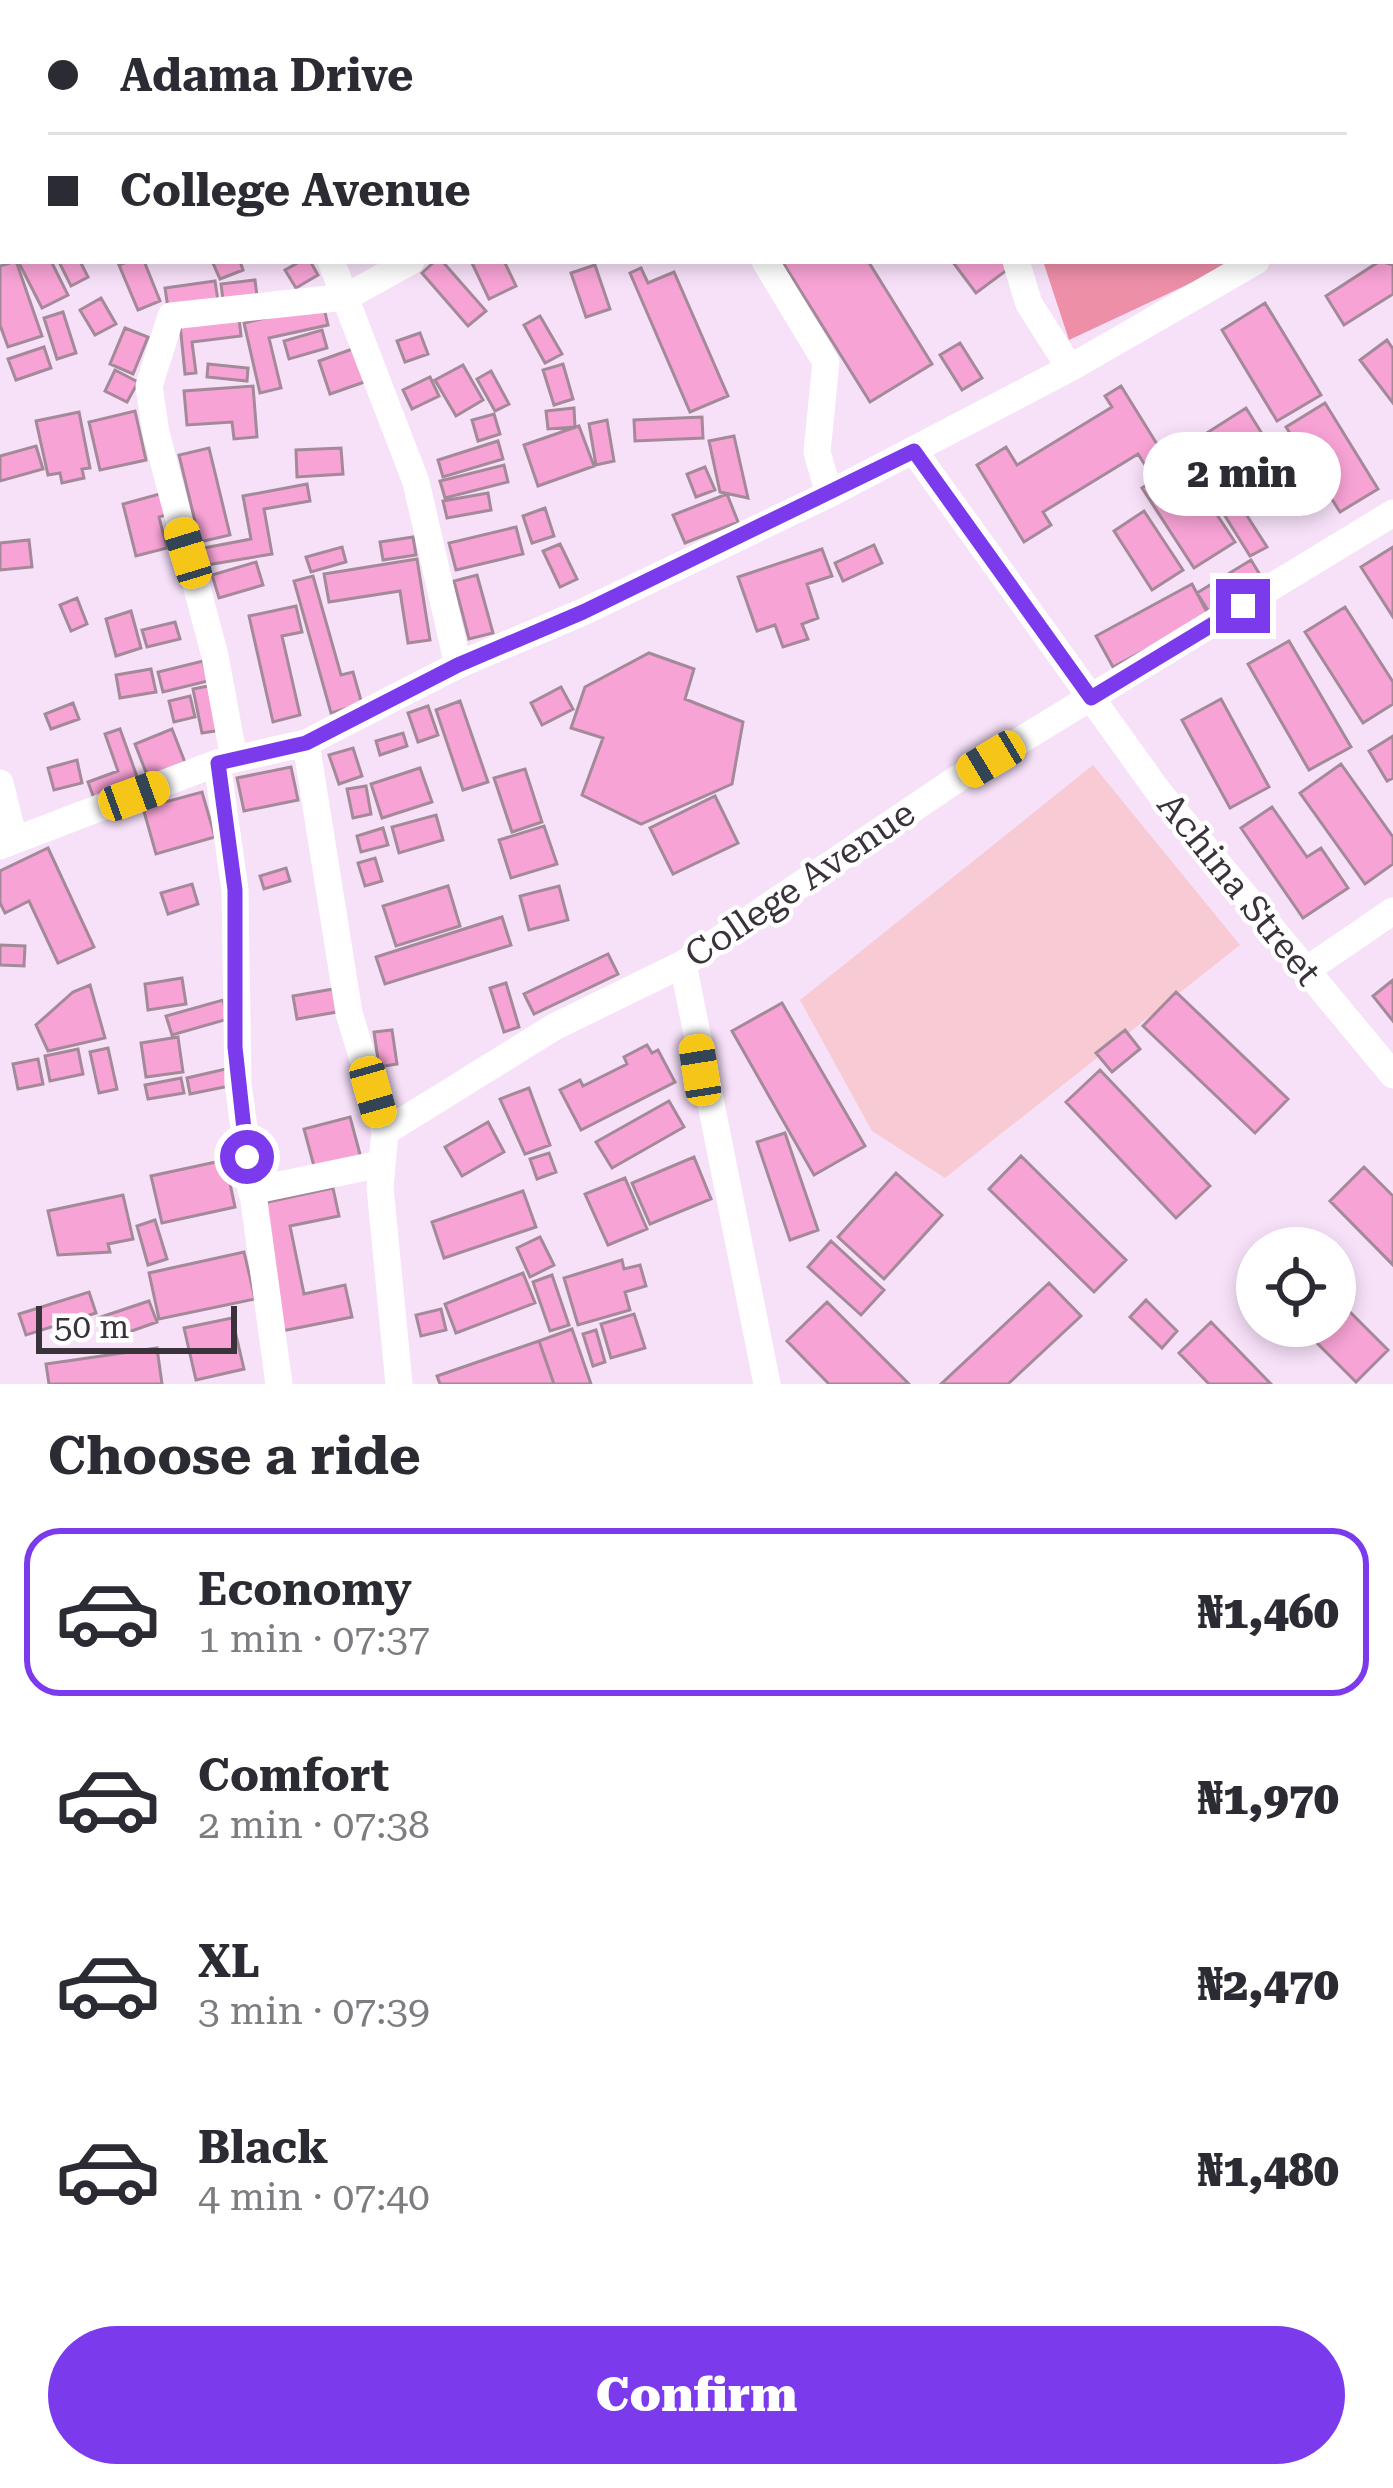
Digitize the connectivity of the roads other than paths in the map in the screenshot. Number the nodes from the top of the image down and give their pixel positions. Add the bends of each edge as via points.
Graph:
1 (332, 264) edge
2 (406, 264) edge
3 (767, 264) edge
4 (1017, 264) edge
5 (1251, 264) edge
6 (346, 297) junction
7 (1070, 368) junction
8 (914, 451) junction
9 (829, 494) junction
10 (1393, 513) edge
11 (458, 665) junction
12 (1091, 698) junction
13 (306, 743) junction
14 (226, 761) junction
15 (0, 783) edge
16 (7, 843) edge
17 (1393, 911) edge
18 (683, 964) junction
19 (1305, 971) junction
20 (1393, 1075) edge
21 (385, 1132) junction
22 (380, 1164) junction
23 (251, 1191) junction
24 (279, 1384) edge
25 (399, 1384) edge
26 (767, 1384) edge

1 - 6 street
2 - 6 street
3 - 9 street via 826,362 817,452
4 - 7 street via 1029,304
5 - 7 street
6 - 11 street via 416,482
6 - 14 street via 171,316 149,386 210,633
7 - 8 street
8 - 9 street
8 - 12 street, Achina Street
9 - 11 street
10 - 12 street, College Avenue
11 - 13 street
12 - 18 street, College Avenue
12 - 19 street, Achina Street
13 - 14 street
13 - 21 street via 349,1013
14 - 16 street
14 - 23 street via 235,1047
15 - 16 street
17 - 19 street
18 - 21 street, College Avenue via 554,1028
18 - 26 street
19 - 20 street, Achina Street
21 - 22 street
22 - 23 street
22 - 25 street
23 - 24 street

